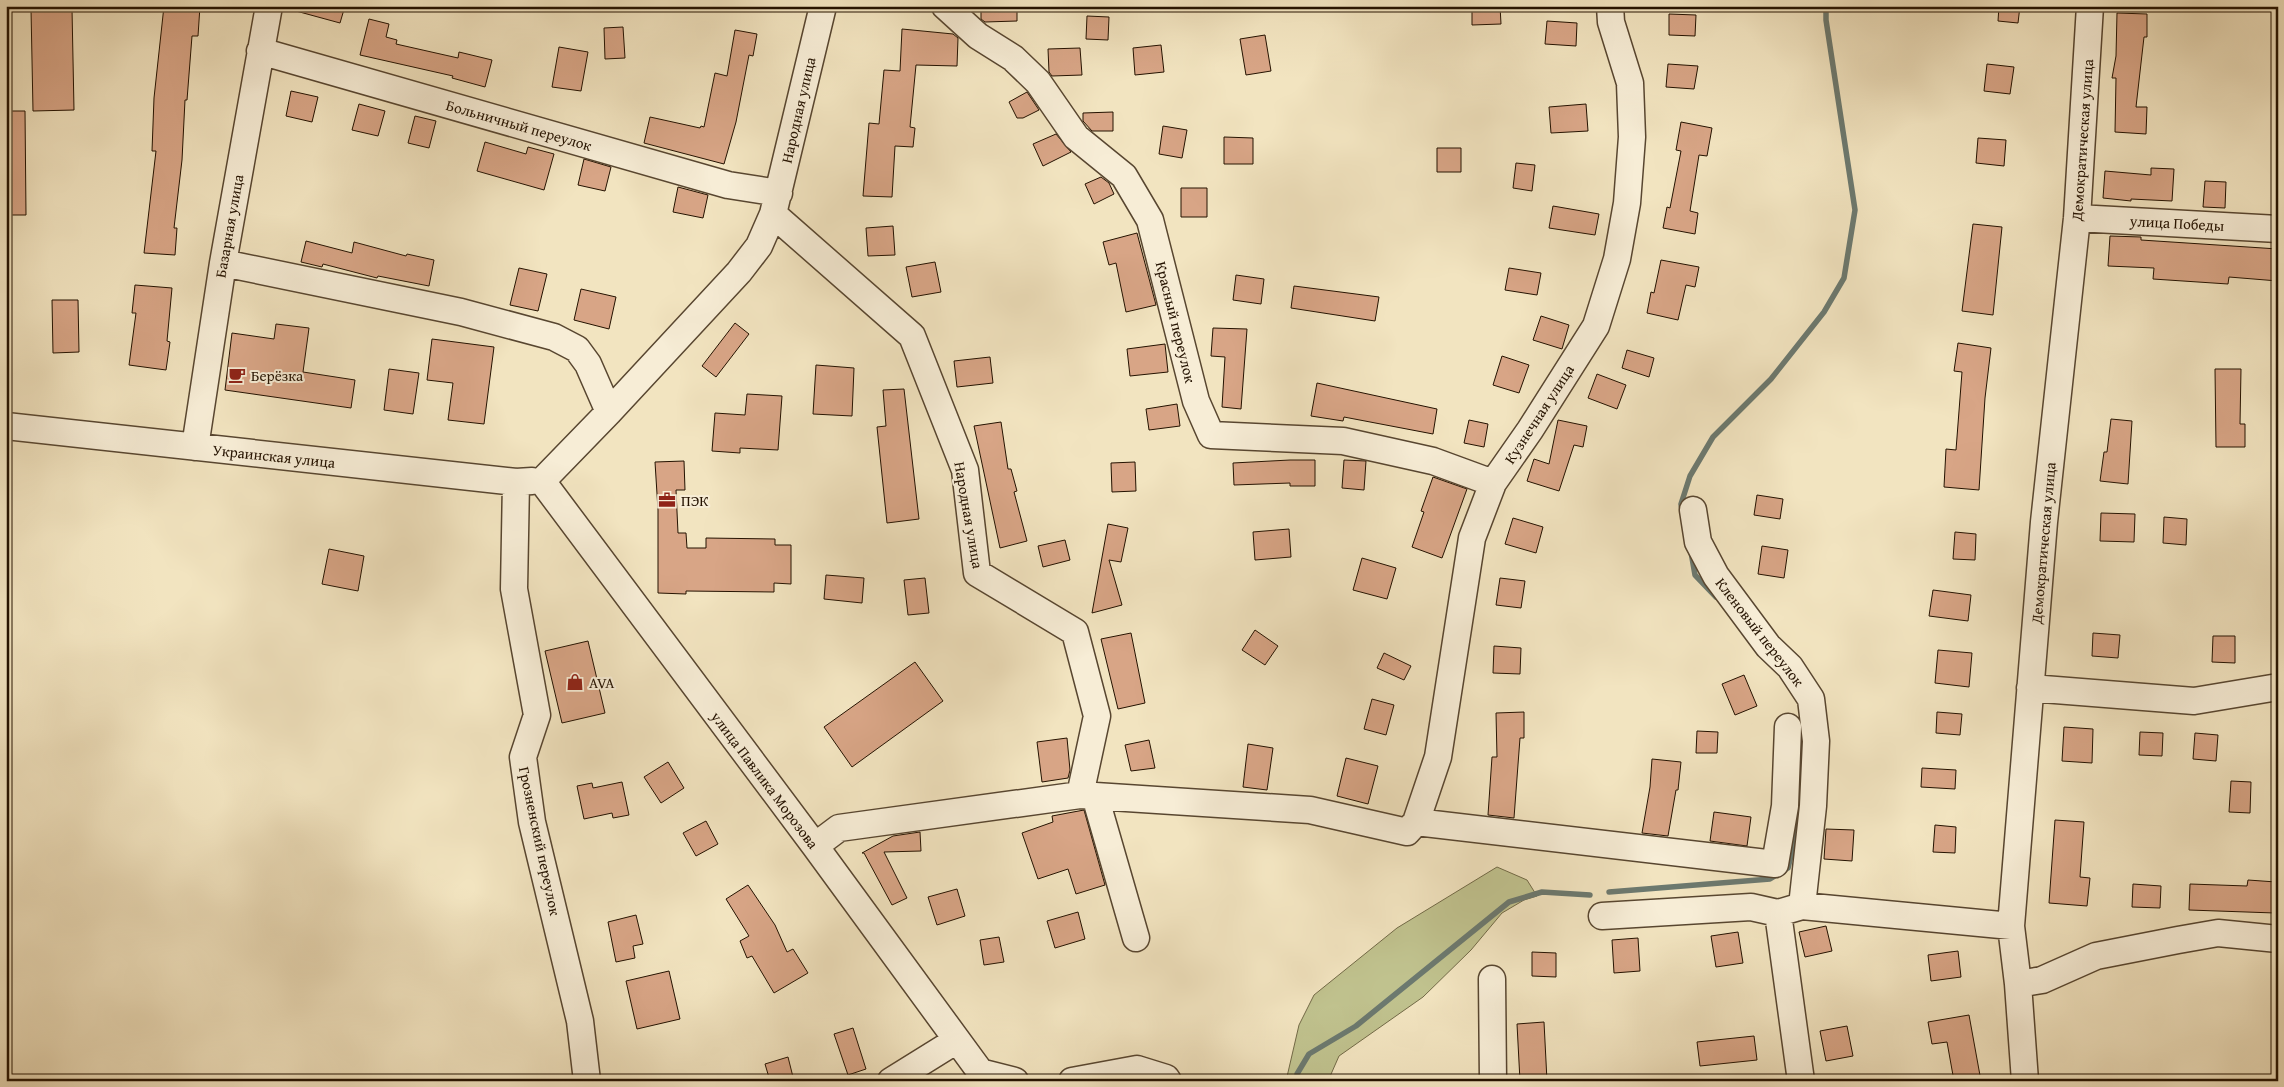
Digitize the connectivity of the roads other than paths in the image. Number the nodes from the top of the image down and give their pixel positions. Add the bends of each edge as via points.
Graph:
1 (269, 6) edge
2 (823, 6) edge
3 (945, 6) edge
4 (1610, 6) edge
5 (2090, 6) edge
6 (260, 51) junction
7 (776, 203) junction
8 (2077, 218) junction
9 (2278, 229) edge
10 (223, 263) junction
11 (609, 412) junction
12 (6, 426) edge
13 (196, 447) junction
14 (542, 481) junction
15 (516, 482) junction
16 (1493, 483) junction
17 (1692, 510) dead end
18 (2278, 687) edge
19 (2030, 688) junction
20 (1788, 727) dead end
21 (1088, 796) junction
22 (1416, 822) junction
23 (815, 846) junction
24 (1790, 909) junction
25 (1602, 916) dead end
26 (2011, 926) junction
27 (1136, 938) dead end
28 (2278, 939) edge
29 (1492, 979) dead end
30 (2018, 984) junction
31 (957, 1040) junction
32 (983, 1076) edge
33 (587, 1081) edge
34 (892, 1081) edge
35 (1016, 1081) edge
36 (1072, 1081) edge
37 (1168, 1081) edge
38 (1493, 1081) edge
39 (1801, 1081) edge
40 (2024, 1081) edge

1 - 6 street, Базарная улица
2 - 7 street, Народная улица
3 - 16 street, Красный переулок via 978,36 1013,58 1038,82 1076,137 1124,176 1150,220 1196,401 1211,435 1343,441 1433,461
4 - 16 street, Кузнечная улица via 1611,22 1630,83 1632,128 1627,203 1617,259 1596,326
5 - 8 street, Демократическая улица
6 - 7 street, Больничный переулок via 728,185
6 - 10 street, Базарная улица
7 - 11 street, Народная улица via 759,246 739,272
7 - 21 street, Народная улица via 912,336 965,470 977,573 1075,632 1097,716
8 - 9 street, улица Победы
8 - 19 street, Демократическая улица
10 - 11 street via 460,312 554,337 577,349 588,364
10 - 13 street, Базарная улица
11 - 14 street, Народная улица
12 - 13 street, Украинская улица
13 - 15 street, Украинская улица
14 - 15 street, Украинская улица
14 - 23 street, улица Павлика Морозова
15 - 33 street, Грозненский переулок via 514,589 538,715 522,757 532,822 580,1021
16 - 22 street, Кузнечная улица via 1472,538 1438,757
17 - 24 street, Кленовый переулок via 1698,542 1716,576 1768,646 1790,667 1811,699 1816,741 1814,788
18 - 19 street via 2194,701
19 - 26 street, Демократическая улица
20 - 22 street via 1785,806 1775,864
21 - 22 street via 1310,810 1407,832
21 - 23 street via 839,828
21 - 27 street
23 - 31 street, улица Павлика Морозова
24 - 25 street via 1751,907
24 - 26 street
24 - 39 street, Кленовый переулок
26 - 30 street, Демократическая улица
28 - 30 street via 2218,933 2096,956 2042,980
29 - 38 street
30 - 40 street, Демократическая улица
31 - 32 street, улица Павлика Морозова
31 - 34 street
32 - 35 street
36 - 37 street via 1137,1069

